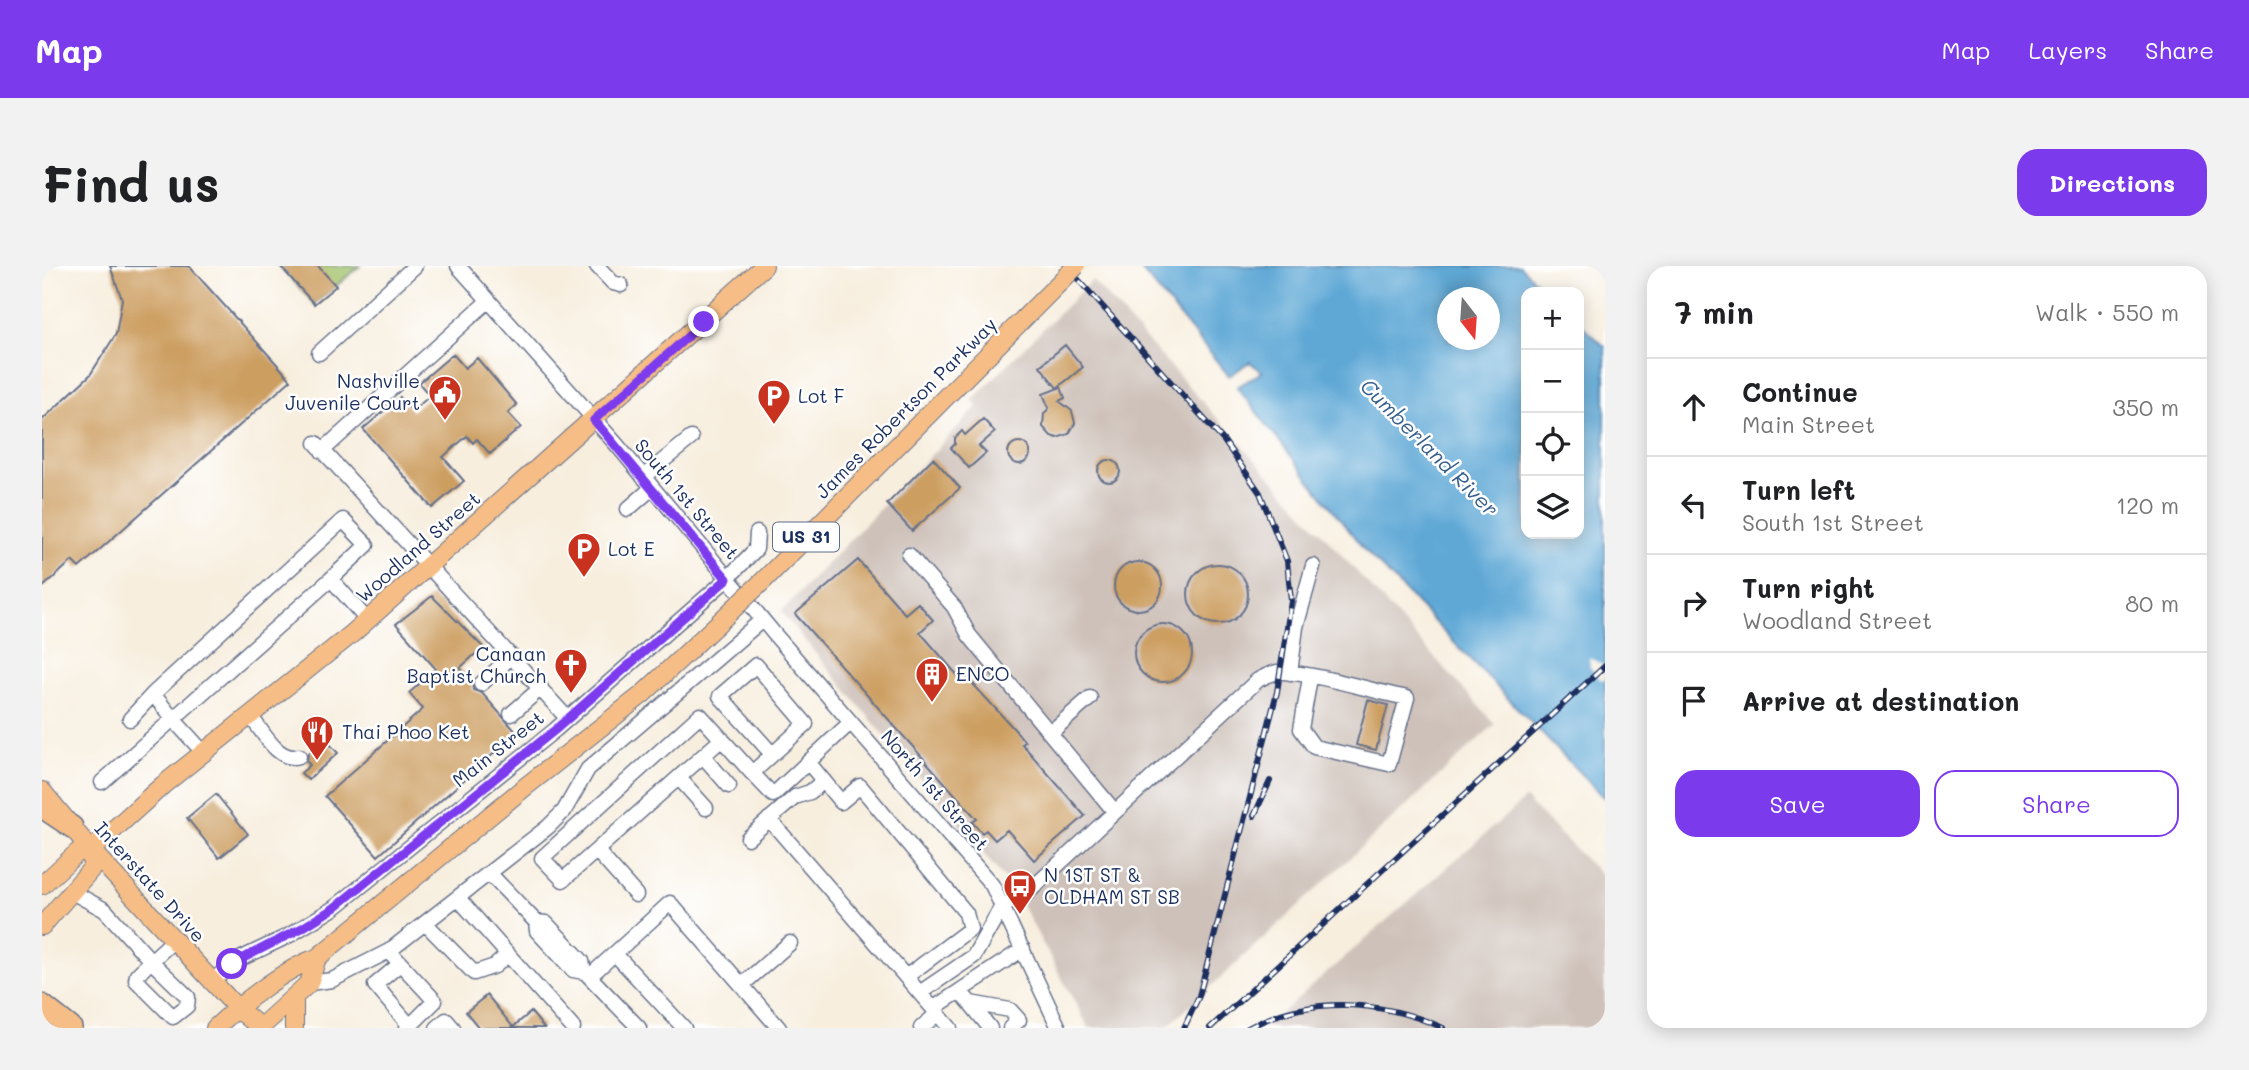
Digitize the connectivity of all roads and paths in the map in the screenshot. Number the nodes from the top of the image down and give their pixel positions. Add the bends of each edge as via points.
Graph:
1 (415, 266) edge
2 (458, 266) edge
3 (597, 266) edge
4 (764, 266) edge
5 (1076, 266) edge
6 (621, 285) dead end
7 (488, 301) junction
8 (318, 352) dead end
9 (594, 420) junction
10 (691, 438) dead end
11 (648, 482) junction
12 (628, 509) dead end
13 (757, 533) dead end
14 (909, 555) dead end
15 (429, 566) junction
16 (1314, 566) dead end
17 (331, 579) junction
18 (727, 579) junction
19 (746, 601) joint
20 (367, 620) junction
21 (762, 620) junction
22 (512, 656) junction
23 (1290, 673) junction
24 (1310, 678) junction
25 (481, 684) dead end
26 (541, 688) junction
27 (153, 694) junction
28 (1090, 698) dead end
29 (510, 713) dead end
30 (251, 716) junction
31 (130, 719) dead end
32 (173, 719) junction
33 (568, 719) junction
34 (851, 722) junction
35 (1050, 733) junction
36 (722, 739) junction
37 (204, 753) junction
38 (772, 754) junction
39 (299, 756) dead end
40 (703, 756) junction
41 (808, 762) junction
42 (752, 773) junction
43 (679, 778) junction
44 (824, 781) junction
45 (102, 782) dead end
46 (729, 786) dead end
47 (42, 791) edge
48 (42, 807) edge
49 (706, 808) dead end
50 (1115, 812) junction
51 (769, 819) junction
52 (72, 827) junction
53 (748, 838) dead end
54 (524, 846) junction
55 (91, 850) junction
56 (597, 851) junction
57 (542, 858) junction
58 (489, 873) junction
59 (42, 885) edge
60 (72, 892) junction
61 (636, 895) dead end
62 (458, 898) junction
63 (1002, 906) junction
64 (425, 923) junction
65 (42, 926) edge
66 (790, 943) dead end
67 (184, 945) junction
68 (1023, 949) junction
69 (389, 951) junction
70 (508, 954) junction
71 (615, 954) junction
72 (974, 956) junction
73 (317, 958) junction
74 (400, 964) junction
75 (984, 973) junction
76 (587, 974) junction
77 (907, 976) junction
78 (212, 981) junction
79 (309, 983) junction
80 (743, 984) junction
81 (960, 990) junction
82 (921, 992) junction
83 (295, 999) junction
84 (970, 1003) junction
85 (42, 1005) edge
86 (237, 1008) junction
87 (936, 1011) junction
88 (408, 1027) edge
89 (72, 1028) edge
90 (215, 1028) edge
91 (260, 1028) edge
92 (294, 1028) edge
93 (437, 1028) edge
94 (453, 1028) edge
95 (573, 1028) edge
96 (639, 1028) edge
97 (684, 1028) edge
98 (779, 1028) edge
99 (921, 1028) edge
100 (950, 1028) edge
101 (990, 1028) edge
102 (1010, 1028) edge
103 (1059, 1028) edge

1 - 8 street
2 - 7 street, South 1st Street
3 - 6 street
4 - 9 main road, Woodland Street
5 - 73 main road, James Robertson Parkway / US 31, bridge via 764,580 643,694
7 - 9 street, South 1st Street
7 - 15 street via 319,447
9 - 11 street, South 1st Street
9 - 15 main road, Woodland Street
10 - 11 street
11 - 12 street
11 - 18 street, South 1st Street
13 - 18 street, Main Street via 756,548
14 - 35 street
15 - 20 main road, Woodland Street
15 - 22 street
16 - 23 street via 1296,627
17 - 20 street
17 - 27 street via 367,545 343,520
17 - 32 street
18 - 19 street, South 1st Street
18 - 33 street, Main Street
19 - 21 street, North 1st Street
20 - 30 main road, Woodland Street
21 - 34 street, North 1st Street
21 - 54 street via 588,769 565,811
22 - 25 street
22 - 26 street
23 - 24 street
23 - 50 street via 1282,671 1258,680
24 - 24 street via 1301,729 1309,742 1389,764 1407,698
26 - 29 street
26 - 33 street
27 - 31 street
27 - 32 street
28 - 35 street
30 - 37 main road, Woodland Street
30 - 39 street via 281,753
32 - 37 street
32 - 45 street
33 - 78 street, Main Street via 323,915 237,960
34 - 41 street
34 - 63 street, North 1st Street via 992,885
35 - 50 street
36 - 40 street
36 - 42 street
36 - 57 street via 700,715
37 - 55 main road, Woodland Street
38 - 38 street via 806,724 756,665 720,696
38 - 42 street
40 - 43 street
40 - 46 street
41 - 42 street via 773,795
41 - 44 street
43 - 49 street
43 - 56 street
44 - 51 street
44 - 77 street via 841,802 860,786 966,913 970,929
47 - 52 main road, Interstate Drive
48 - 52 highway
50 - 63 street via 1024,896
51 - 53 street
51 - 77 street
52 - 55 main road, Interstate Drive
54 - 57 street via 534,857
54 - 58 street
55 - 59 main road, Woodland Street via 78,852
55 - 60 main road via 92,868
55 - 67 main road, Interstate Drive
56 - 57 street via 563,880
56 - 61 street
58 - 62 street
58 - 76 street via 573,970
60 - 65 main road
60 - 67 street via 105,910 152,961
62 - 64 street
62 - 70 street
63 - 68 street, North 1st Street
63 - 72 street
64 - 69 street
64 - 70 street via 474,973 495,966
66 - 80 street
67 - 78 main road, Interstate Drive
68 - 75 street
68 - 103 street, North 1st Street
69 - 74 street
69 - 79 street via 332,980
70 - 95 street
71 - 76 street
71 - 80 street via 670,903
71 - 97 street
72 - 75 street
72 - 82 street
73 - 79 main road
73 - 86 main road, James Robertson Parkway / US 31 via 298,964
74 - 88 street via 375,985
74 - 88 street via 435,1001
75 - 81 street
76 - 96 street
77 - 82 street
78 - 86 main road, Interstate Drive
79 - 83 main road
80 - 98 street
81 - 84 street
81 - 87 street
82 - 87 street
83 - 91 main road
83 - 92 main road
84 - 101 street
84 - 102 street via 1010,1010 1019,1020
85 - 89 highway
86 - 90 main road, James Robertson Parkway / US 31
86 - 91 main road, Interstate Drive
87 - 99 street
87 - 100 street
93 - 94 street via 446,1020

